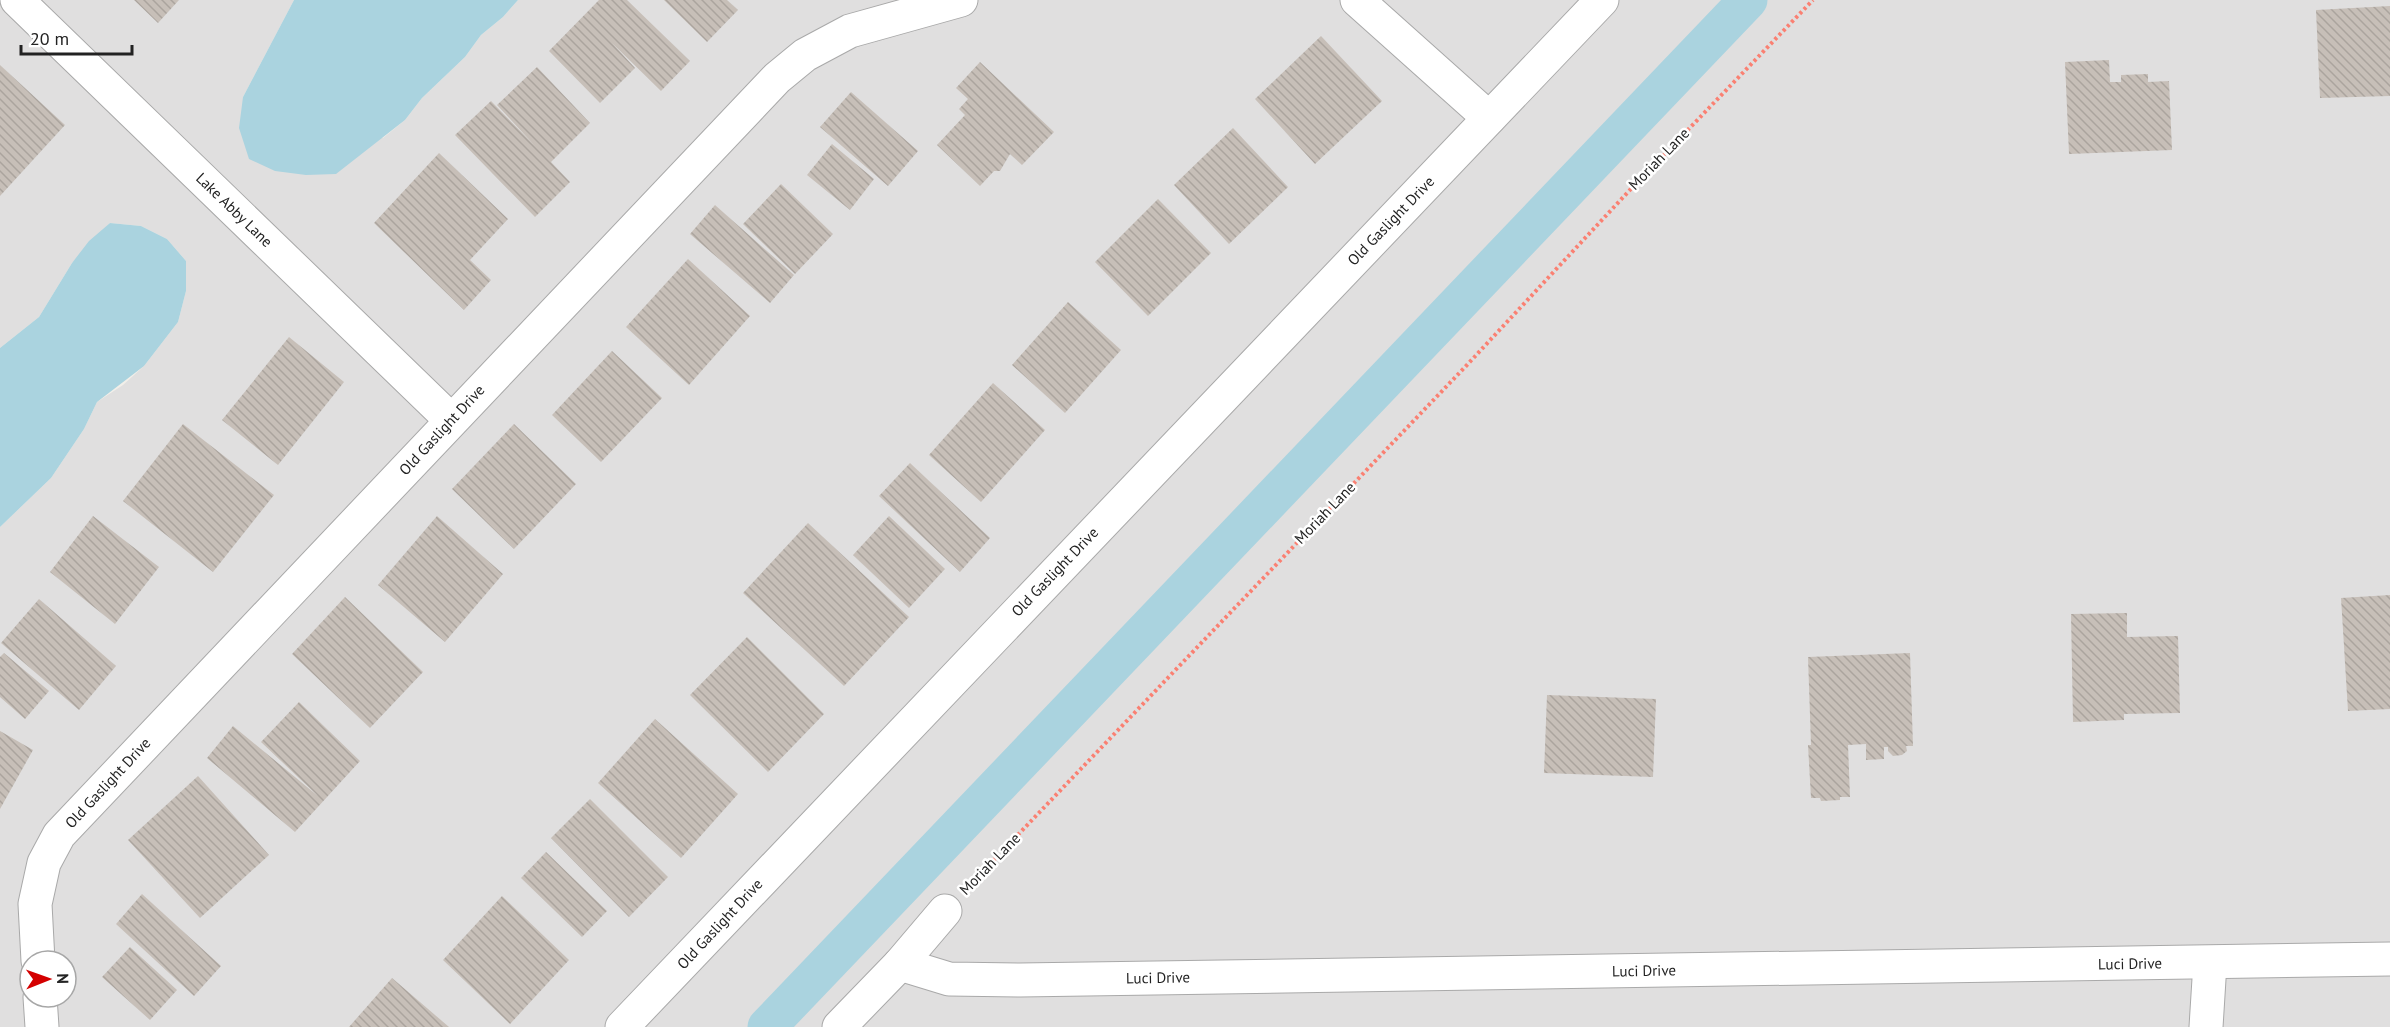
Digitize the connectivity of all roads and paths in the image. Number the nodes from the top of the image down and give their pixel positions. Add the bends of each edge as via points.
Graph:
1 (17, 0) edge
2 (961, 0) edge
3 (1357, 0) edge
4 (1602, 0) edge
5 (1813, 0) edge
6 (1489, 118) junction
7 (451, 420) junction
8 (945, 911) joint
9 (37, 949) edge
10 (2390, 959) edge
11 (2210, 963) junction
12 (900, 964) junction
13 (41, 1009) edge
14 (42, 1027) edge
15 (622, 1027) edge
16 (839, 1027) edge
17 (2206, 1027) edge

1 - 7 street, Lake Abby Lane
2 - 7 street, Old Gaslight Drive via 850,31 805,55 777,78
3 - 6 street
4 - 6 street, Old Gaslight Drive
5 - 8 path, Moriah Lane
6 - 15 street, Old Gaslight Drive
7 - 9 street, Old Gaslight Drive via 59,835 44,863 35,904
8 - 12 street
10 - 11 street, Luci Drive
11 - 12 street, Luci Drive via 1020,980 949,979
11 - 17 street
12 - 16 street
13 - 14 street

